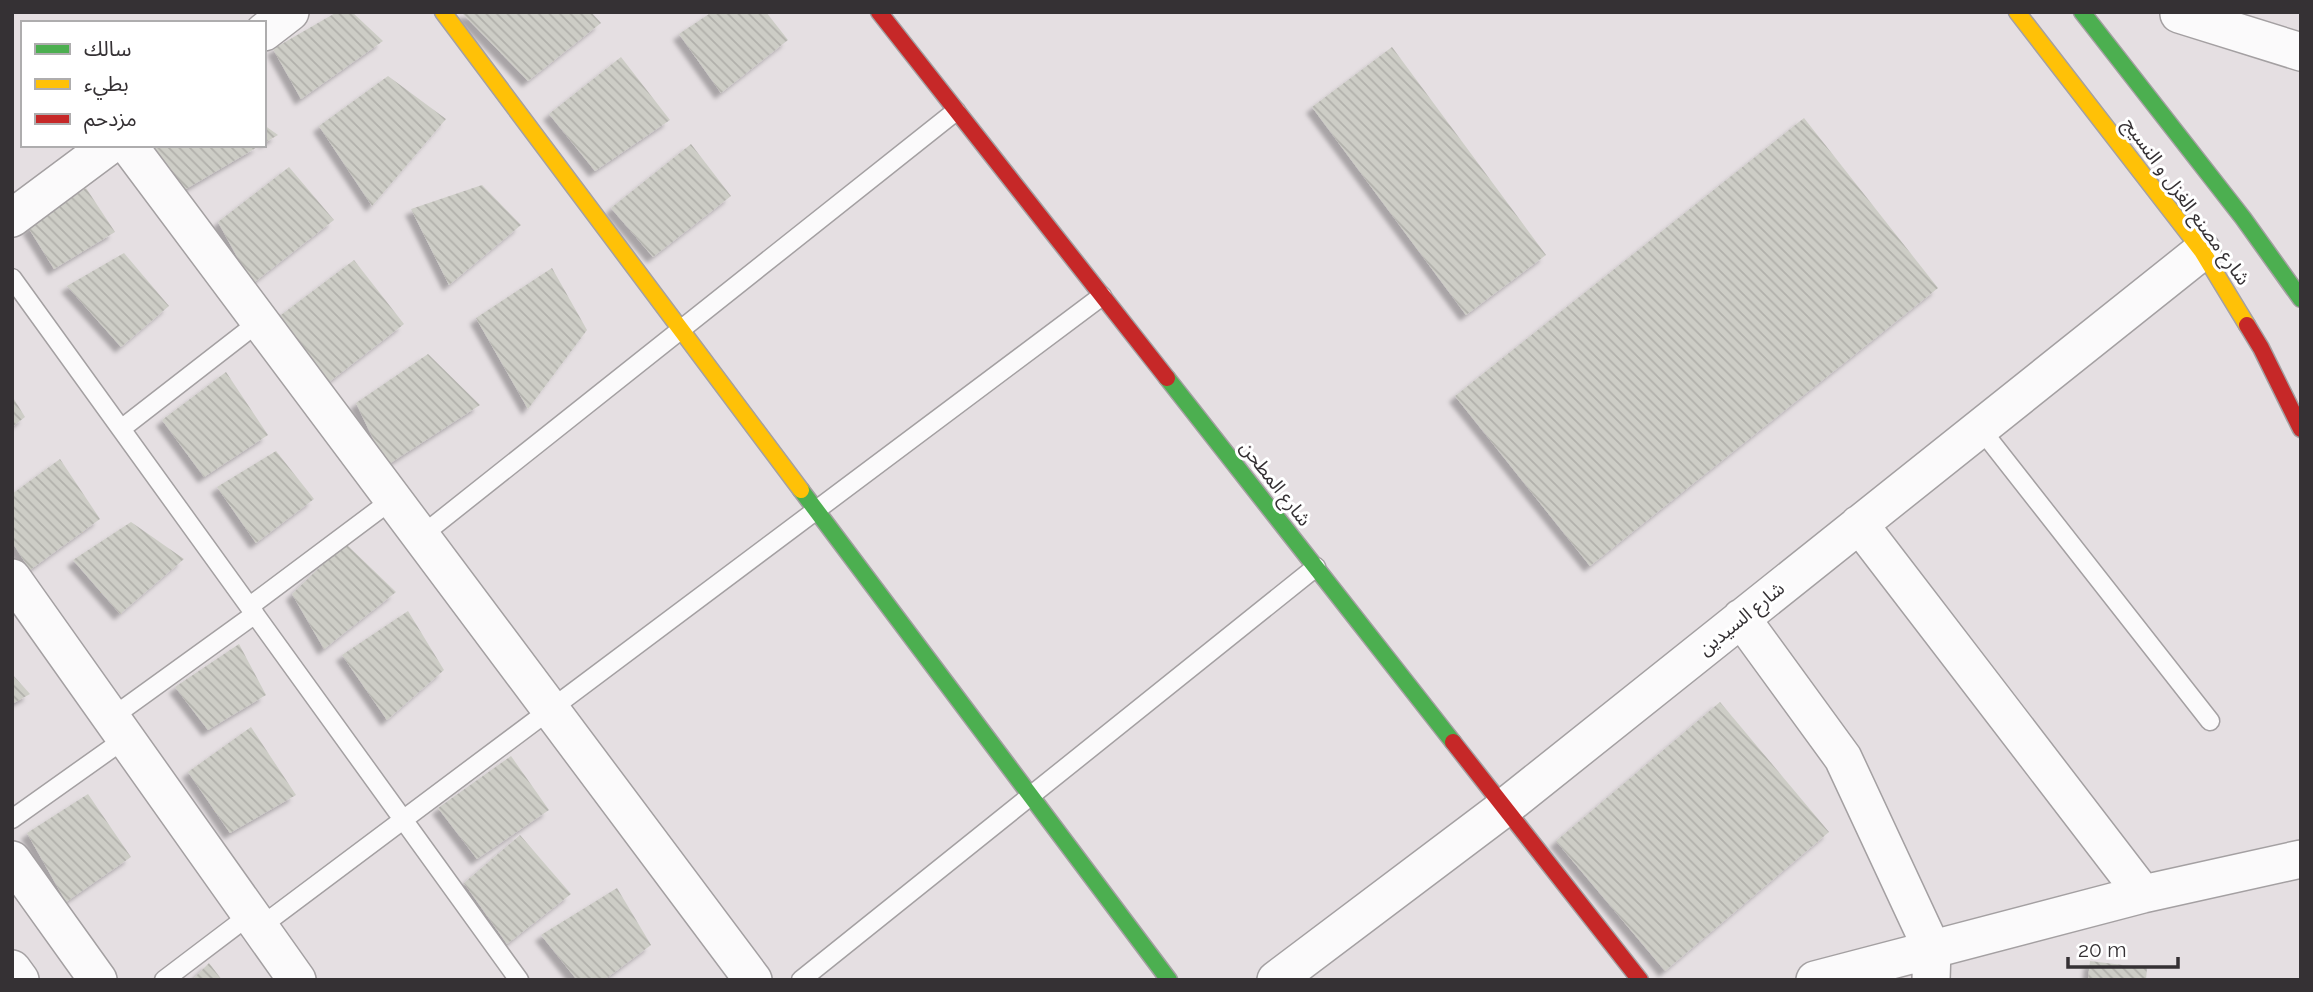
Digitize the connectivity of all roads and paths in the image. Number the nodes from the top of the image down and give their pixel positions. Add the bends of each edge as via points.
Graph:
1 (290, 12) edge
2 (443, 12) edge
3 (879, 12) edge
4 (2017, 12) edge
5 (2082, 12) edge
6 (2179, 14) edge
7 (266, 30) edge
8 (2301, 52) edge
9 (956, 111) junction
10 (107, 147) edge
11 (130, 147) edge
12 (12, 218) edge
13 (2202, 251) junction
14 (12, 278) edge
15 (1102, 296) junction
16 (2301, 299) edge
17 (260, 321) junction
18 (681, 329) junction
19 (1980, 428) junction
20 (121, 429) junction
21 (2301, 429) edge
22 (393, 499) junction
23 (817, 510) junction
24 (1859, 524) junction
25 (421, 536) junction
26 (1316, 568) junction
27 (16, 592) edge
28 (252, 610) junction
29 (1741, 618) junction
30 (551, 709) junction
31 (2210, 721) dead end
32 (118, 728) junction
33 (1031, 796) junction
34 (1504, 807) junction
35 (12, 819) edge
36 (403, 819) junction
37 (2301, 859) edge
38 (12, 860) edge
39 (2143, 894) junction
40 (255, 920) junction
41 (1932, 964) edge
42 (12, 969) edge
43 (510, 977) edge
44 (20, 980) edge
45 (98, 980) edge
46 (164, 980) edge
47 (297, 980) edge
48 (753, 980) edge
49 (801, 980) edge
50 (1169, 980) edge
51 (1276, 980) edge
52 (1640, 980) edge
53 (1815, 980) edge

1 - 7 street
2 - 18 street
3 - 9 street, شارع المطحن
4 - 13 street, شارع مصنع الغزل و النسيج
5 - 16 street, شارع مصنع الغزل و النسيج
6 - 8 street
9 - 15 street, شارع المطحن
9 - 18 lane
10 - 12 street
11 - 17 street
13 - 19 street, شارع السيدين
13 - 21 street, شارع مصنع الغزل و النسيج via 2262,348
14 - 20 lane
15 - 23 lane
15 - 26 street, شارع المطحن
17 - 20 lane
17 - 22 street
18 - 23 street
18 - 25 lane
19 - 24 street, شارع السيدين
19 - 31 lane
20 - 28 lane
22 - 25 street
22 - 28 lane
23 - 30 lane
23 - 33 street
24 - 29 street, شارع السيدين
24 - 39 street
25 - 30 street
26 - 33 lane
26 - 34 street, شارع المطحن
27 - 32 street
28 - 32 lane
28 - 36 lane
29 - 34 street, شارع السيدين
29 - 41 street via 1843,758
30 - 36 lane
30 - 48 street
32 - 35 lane
32 - 40 street
33 - 49 lane
33 - 50 street
34 - 51 street, شارع السيدين
34 - 52 street, شارع المطحن
36 - 40 lane
36 - 43 lane
37 - 39 street
38 - 45 street
39 - 41 street
40 - 46 lane
40 - 47 street
41 - 53 street
42 - 44 street

